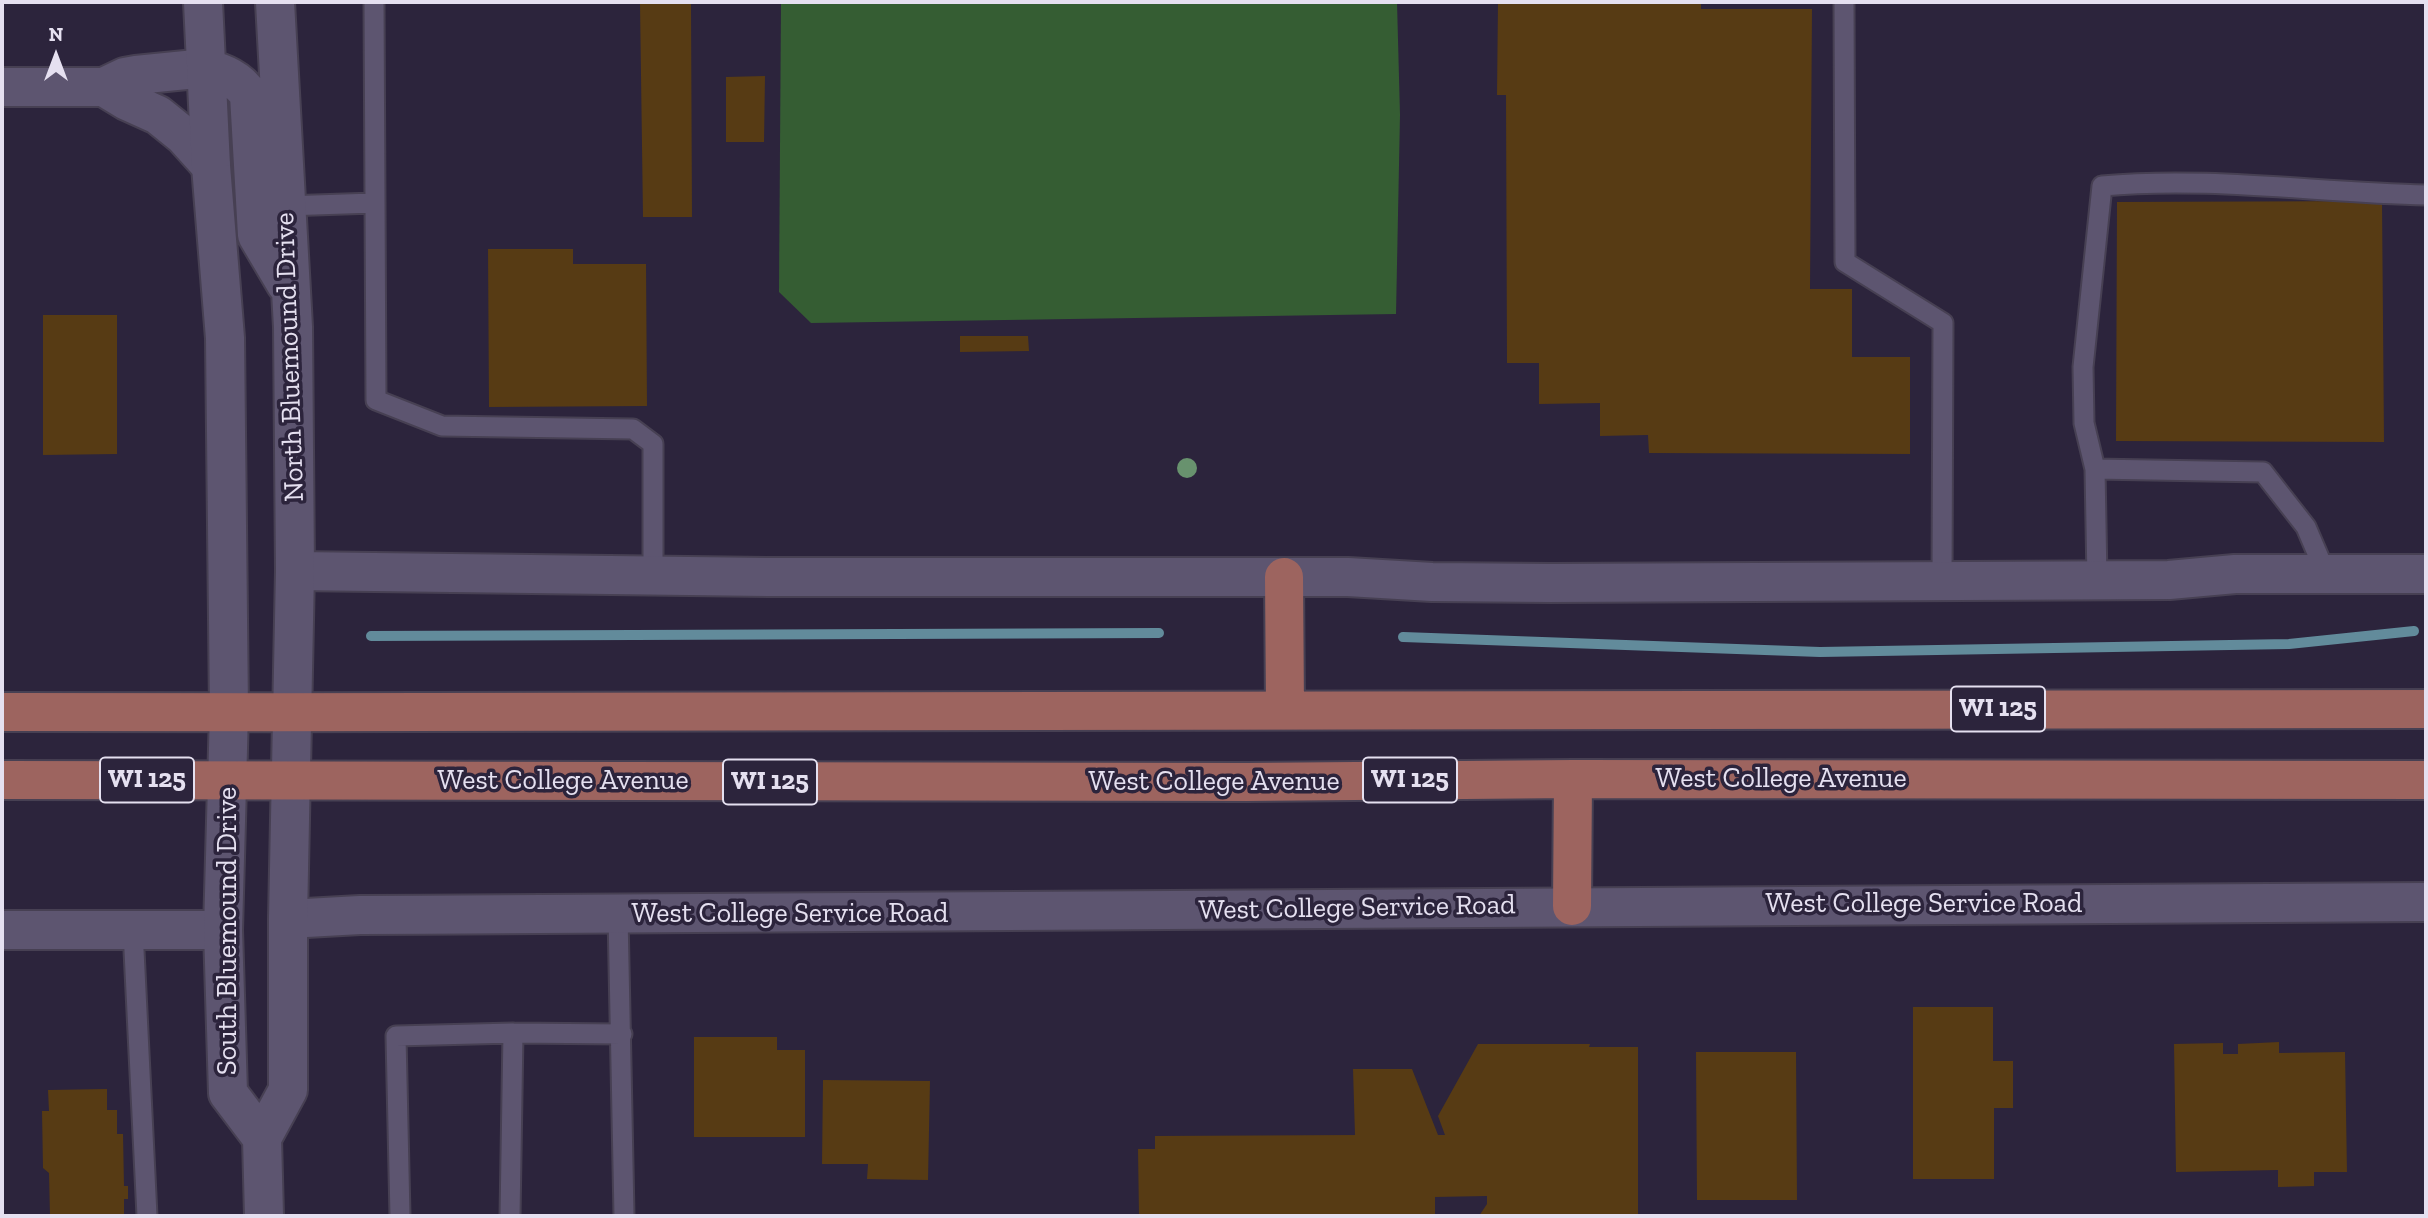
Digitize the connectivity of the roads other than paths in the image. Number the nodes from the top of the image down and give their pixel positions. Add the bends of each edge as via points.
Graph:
1 (203, 2) edge
2 (275, 2) edge
3 (374, 2) edge
4 (1844, 2) edge
5 (206, 68) junction
6 (2, 87) edge
7 (104, 88) junction
8 (211, 166) junction
9 (2426, 195) edge
10 (374, 203) junction
11 (285, 206) junction
12 (290, 291) junction
13 (2095, 469) junction
14 (295, 571) junction
15 (2326, 573) junction
16 (2426, 573) edge
17 (653, 576) junction
18 (1284, 577) junction
19 (2097, 580) junction
20 (1942, 581) junction
21 (1285, 709) junction
22 (2426, 709) edge
23 (2, 712) edge
24 (229, 712) junction
25 (294, 713) junction
26 (1573, 779) junction
27 (2, 780) edge
28 (229, 780) junction
29 (2426, 780) edge
30 (293, 781) junction
31 (2426, 902) edge
32 (1572, 905) junction
33 (618, 914) junction
34 (288, 919) junction
35 (2, 930) edge
36 (132, 930) junction
37 (223, 930) junction
38 (513, 1033) junction
39 (622, 1034) junction
40 (262, 1138) junction
41 (147, 1216) edge
42 (264, 1216) edge
43 (400, 1216) edge
44 (510, 1216) edge
45 (624, 1216) edge

1 - 5 street
2 - 11 street, North Bluemound Drive
3 - 10 lane
4 - 20 lane via 1845,262 1943,323
5 - 7 street via 125,77
5 - 8 street
5 - 12 street via 243,85 249,95 257,235
6 - 7 street
7 - 8 street via 158,115
8 - 24 street via 225,338
9 - 13 lane via 2282,186 2102,186 2083,366 2084,423
10 - 11 lane
10 - 17 lane via 376,400 442,426 633,429 653,443
11 - 12 street, North Bluemound Drive
12 - 14 street, North Bluemound Drive
13 - 15 lane via 2263,472 2306,527
13 - 19 lane
14 - 17 street
14 - 25 street, North Bluemound Drive
15 - 16 street
15 - 19 street
17 - 18 street
18 - 20 street via 1471,582
18 - 21 main road
19 - 20 street
21 - 22 main road, WI 125
21 - 25 main road, WI 125
23 - 24 main road, WI 125
24 - 25 main road, WI 125
24 - 28 street, South Bluemound Drive
25 - 30 street
26 - 29 main road, West College Avenue / WI 125
26 - 30 main road, West College Avenue / WI 125
26 - 32 main road
27 - 28 main road, West College Avenue / WI 125
28 - 30 main road, West College Avenue / WI 125
28 - 37 street, South Bluemound Drive
30 - 34 street
31 - 32 street, West College Service Road
32 - 33 street, West College Service Road
33 - 34 street, West College Service Road
33 - 39 lane
34 - 40 street via 288,1090
35 - 36 street
36 - 37 street
36 - 41 lane
37 - 40 street, South Bluemound Drive via 228,1093
38 - 39 lane
38 - 43 lane via 396,1036
38 - 44 lane
39 - 45 lane
40 - 42 street

